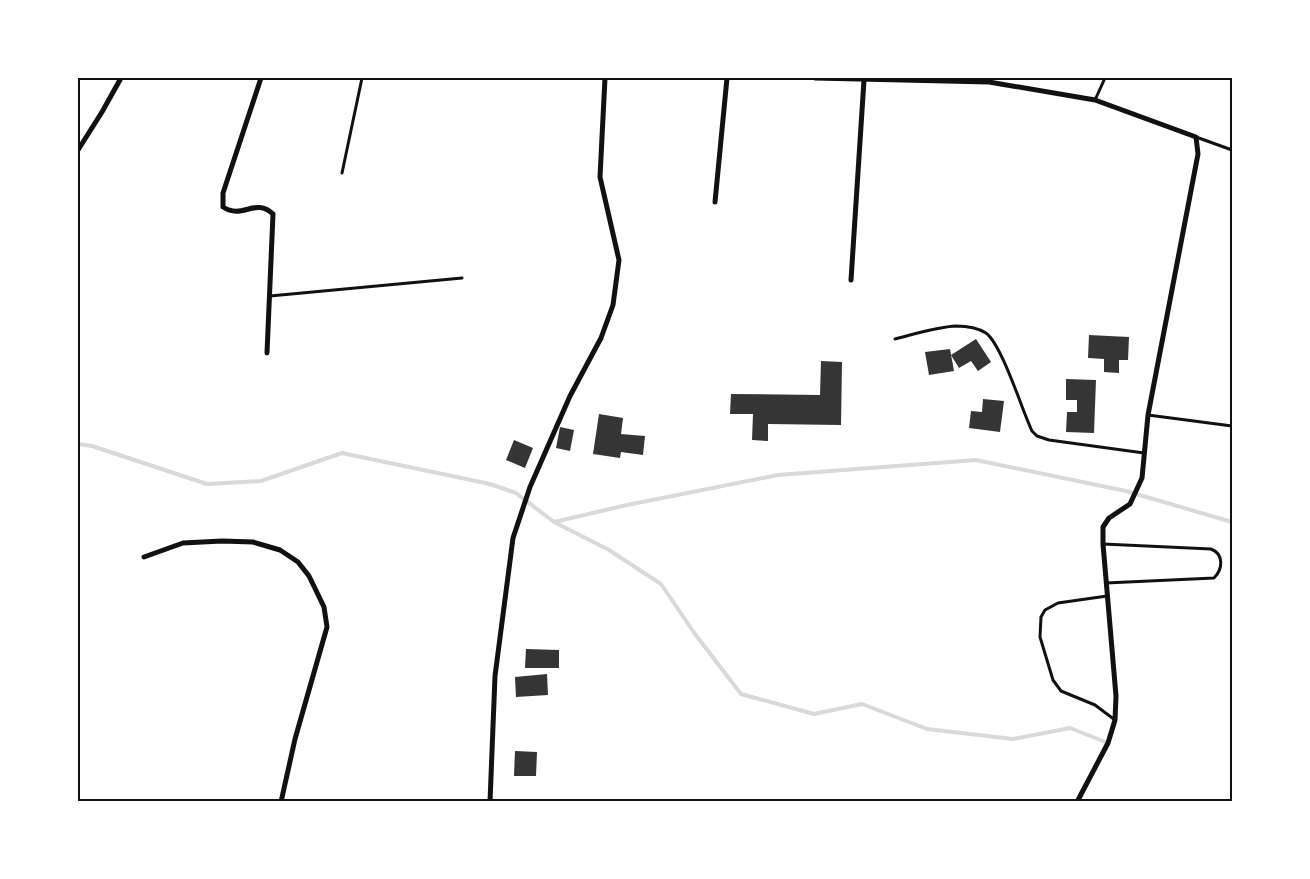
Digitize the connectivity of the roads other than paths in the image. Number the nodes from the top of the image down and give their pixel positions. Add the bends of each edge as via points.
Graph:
1 (121, 78) edge
2 (261, 78) edge
3 (362, 78) edge
4 (605, 78) edge
5 (726, 78) edge
6 (815, 78) edge
7 (1105, 78) edge
8 (864, 80) junction
9 (990, 80) edge
10 (1095, 100) junction
11 (1196, 137) junction
12 (78, 150) edge
13 (1232, 150) edge
14 (342, 173) dead end
15 (715, 202) dead end
16 (462, 278) dead end
17 (851, 280) dead end
18 (270, 296) junction
19 (896, 339) dead end
20 (267, 352) dead end
21 (1148, 415) junction
22 (1232, 426) edge
23 (1144, 453) junction
24 (1102, 544) junction
25 (144, 557) dead end
26 (1106, 584) junction
27 (1108, 596) junction
28 (1115, 720) junction
29 (281, 802) edge
30 (490, 802) edge
31 (1077, 802) edge

1 - 12 street
2 - 18 street via 222,202 230,212 260,207 273,214
3 - 14 lane
4 - 30 street via 600,177 618,260 613,305 601,338 570,396 530,487 513,538 495,676
5 - 15 street
6 - 8 street
7 - 10 lane
8 - 9 street
8 - 17 street
9 - 10 street
10 - 11 street
11 - 13 lane
11 - 21 street via 1198,154
16 - 18 lane
18 - 20 street
19 - 23 lane via 952,326 975,328 986,333 998,347 1032,431 1037,436
21 - 22 lane
21 - 23 street
23 - 24 street via 1142,478 1130,504 1109,518 1103,527
24 - 26 street
24 - 26 lane via 1211,549 1220,556 1221,563 1220,573 1214,578
25 - 29 street via 183,543 253,542 280,550 298,562 309,576 324,607 327,627
26 - 27 street
27 - 28 street
27 - 28 lane via 1058,603 1044,610 1040,637 1053,680 1061,691 1095,704
28 - 31 street via 1108,743

